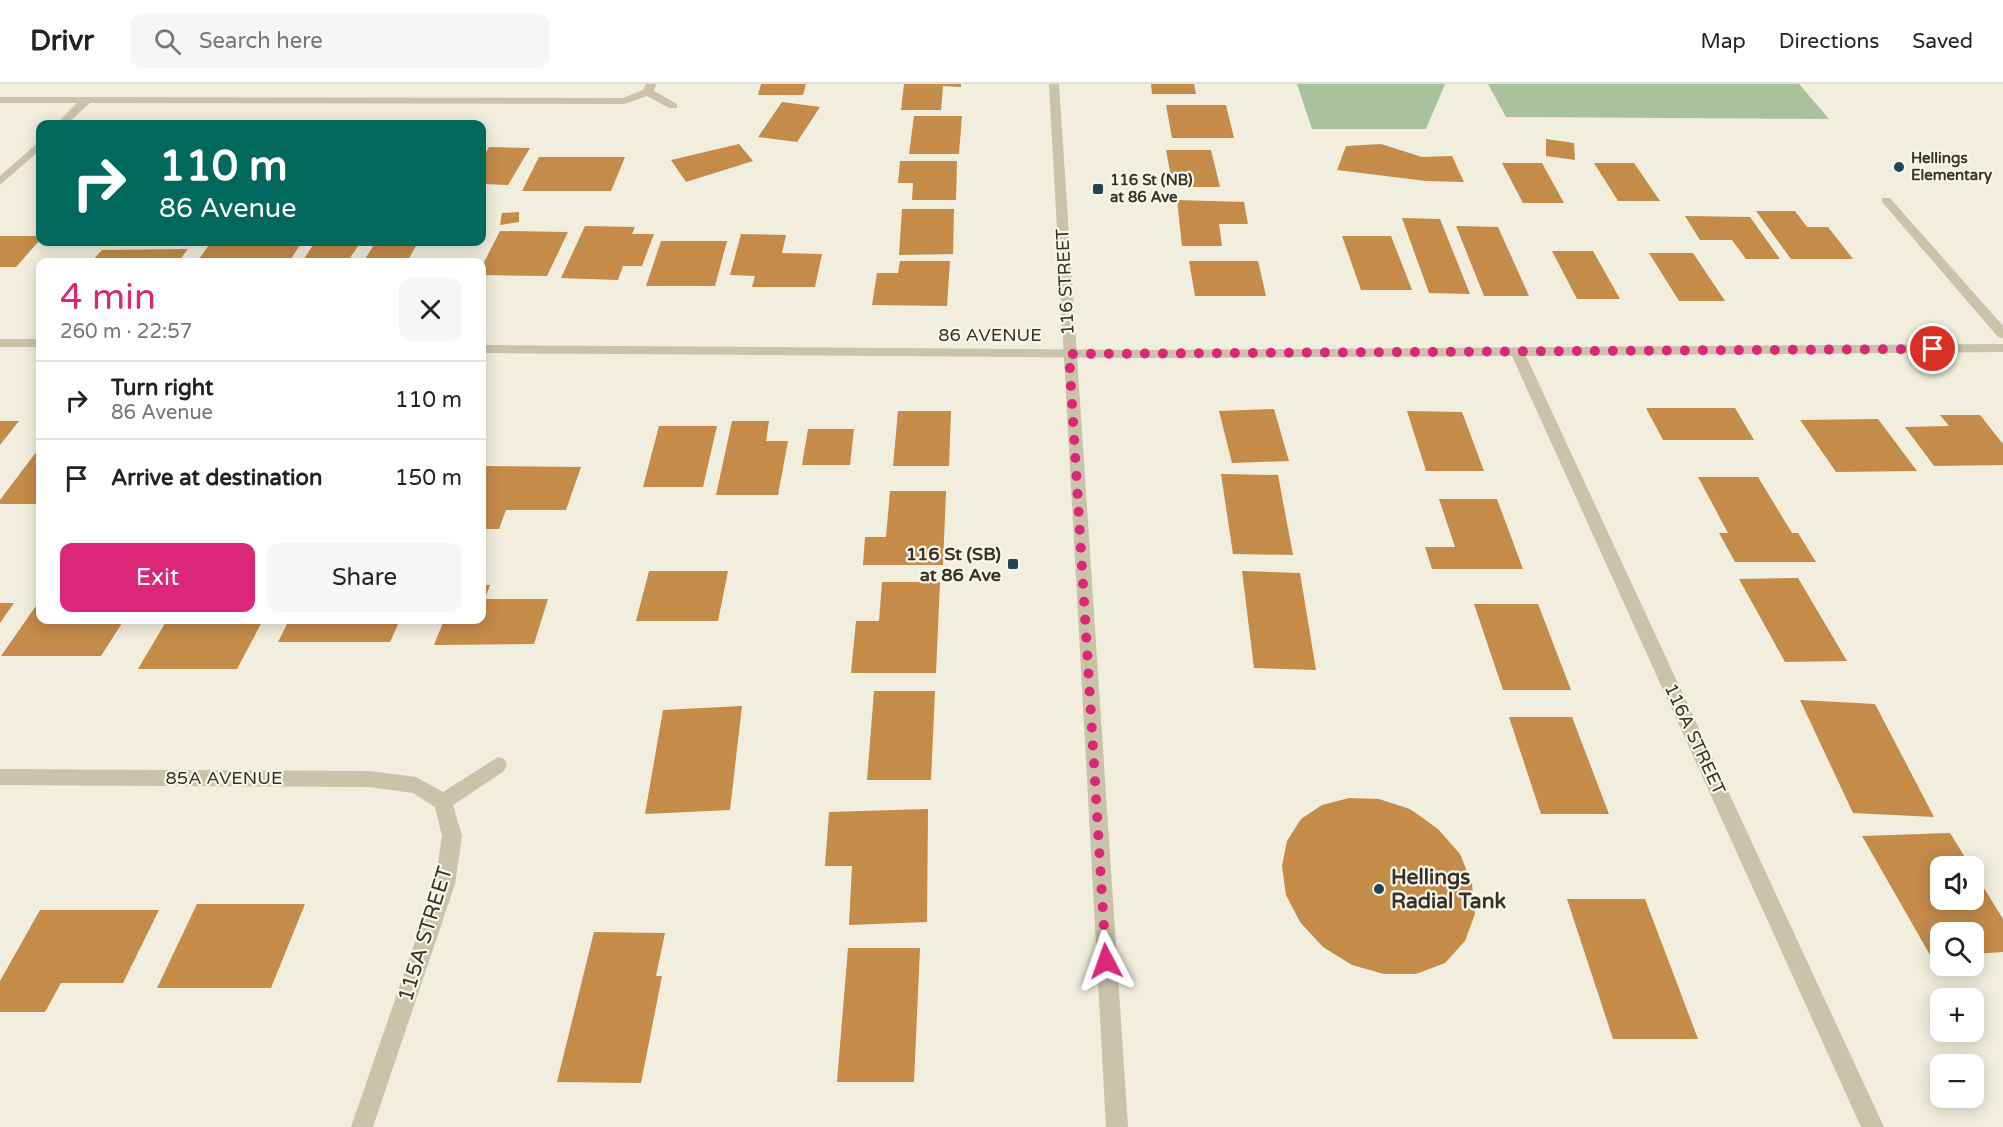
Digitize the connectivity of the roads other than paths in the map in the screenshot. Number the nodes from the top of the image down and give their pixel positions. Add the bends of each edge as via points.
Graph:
1 (1054, 84) edge
2 (649, 88) edge
3 (0, 100) edge
4 (86, 101) junction
5 (673, 106) dead end
6 (65, 120) edge
7 (36, 148) edge
8 (0, 182) edge
9 (1886, 200) dead end
10 (2003, 334) edge
11 (0, 343) edge
12 (36, 343) edge
13 (2003, 348) edge
14 (486, 349) edge
15 (1517, 351) junction
16 (1069, 354) junction
17 (498, 765) dead end
18 (0, 777) edge
19 (443, 802) junction
20 (362, 1127) edge
21 (1117, 1127) edge
22 (1873, 1127) edge

1 - 16 street, 116 STREET
2 - 4 street via 624,101
2 - 5 street
3 - 4 street
4 - 6 street
7 - 8 street
9 - 10 street
11 - 12 street
13 - 15 street, 86 AVENUE
14 - 16 street, 86 AVENUE
15 - 16 street, 86 AVENUE
15 - 22 street, 116A STREET
16 - 21 street, 116 STREET
17 - 19 street
18 - 19 street, 85A AVENUE via 369,779 416,785
19 - 20 street, 115A STREET via 452,836 445,884

